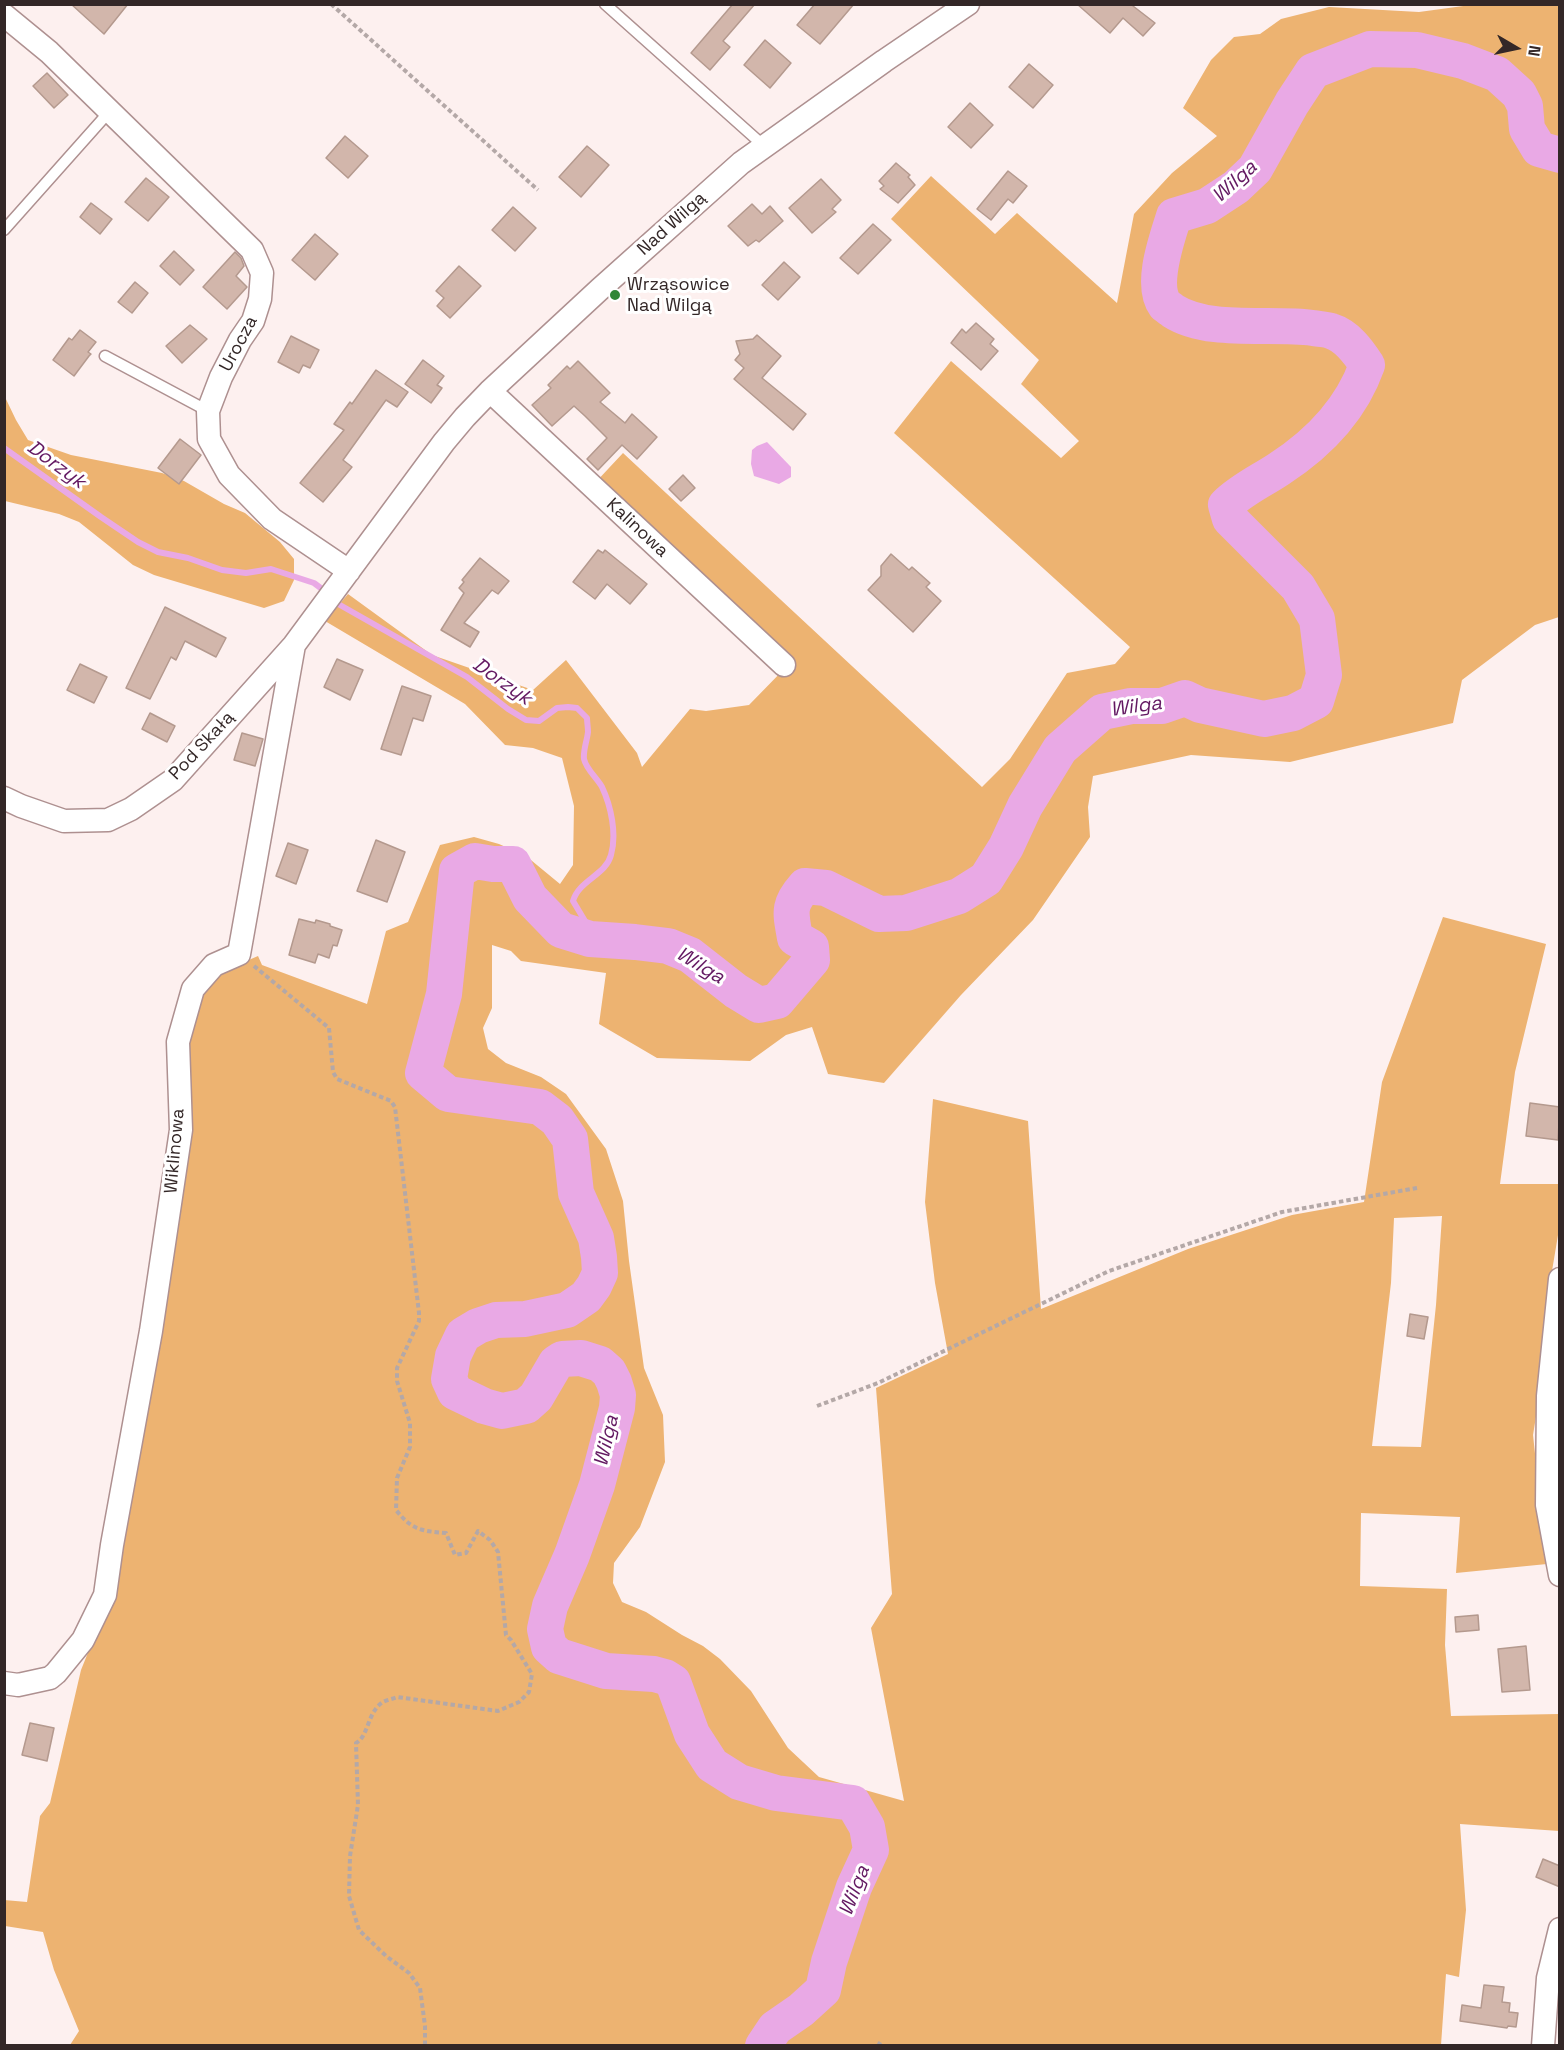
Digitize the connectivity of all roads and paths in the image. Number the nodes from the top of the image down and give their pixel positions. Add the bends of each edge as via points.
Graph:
1 (331, 4) edge
2 (605, 4) edge
3 (968, 4) edge
4 (4, 15) edge
5 (109, 112) junction
6 (764, 146) junction
7 (538, 190) dead end
8 (4, 230) edge
9 (105, 356) dead end
10 (490, 391) junction
11 (208, 411) junction
12 (349, 571) junction
13 (294, 645) junction
14 (783, 666) dead end
15 (4, 798) edge
16 (240, 954) junction
17 (1417, 1188) dead end
18 (1560, 1279) edge
19 (817, 1406) dead end
20 (1560, 1575) edge
21 (4, 1683) edge
22 (1560, 1929) edge
23 (425, 2046) edge
24 (1543, 2046) edge

1 - 7 path
2 - 6 lane
3 - 6 street, Nad Wilgą
4 - 5 street, Urocza via 49,52
5 - 8 lane
5 - 11 street, Urocza via 252,250 262,273 254,321 221,377
6 - 10 street, Nad Wilgą via 705,194
9 - 11 lane
10 - 12 street, Nad Wilgą via 444,442
10 - 14 street, Kalinowa
11 - 12 street, Urocza via 209,439 229,475 272,519
12 - 13 street, Pod Skałą
13 - 15 street, Pod Skałą via 173,780 131,809 108,820 64,821
13 - 16 street
16 - 21 street, Wiklinowa via 214,965 193,989 178,1042 181,1130 105,1595 83,1640 50,1678 18,1685
16 - 23 path via 329,1029 337,1079 391,1101 395,1107 419,1313 397,1368 397,1382 410,1423 410,1448 397,1478 396,1510 419,1530 446,1533 455,1556 466,1553 478,1531 490,1540 498,1552 506,1635 532,1674 529,1692 519,1702 498,1711 397,1697 377,1708 357,1743 358,1805 349,1896 359,1929 409,1973 420,1988
17 - 19 path via 1282,1212 1109,1272 878,1383
18 - 20 street via 1548,1396 1546,1505
22 - 24 street via 1548,1978

